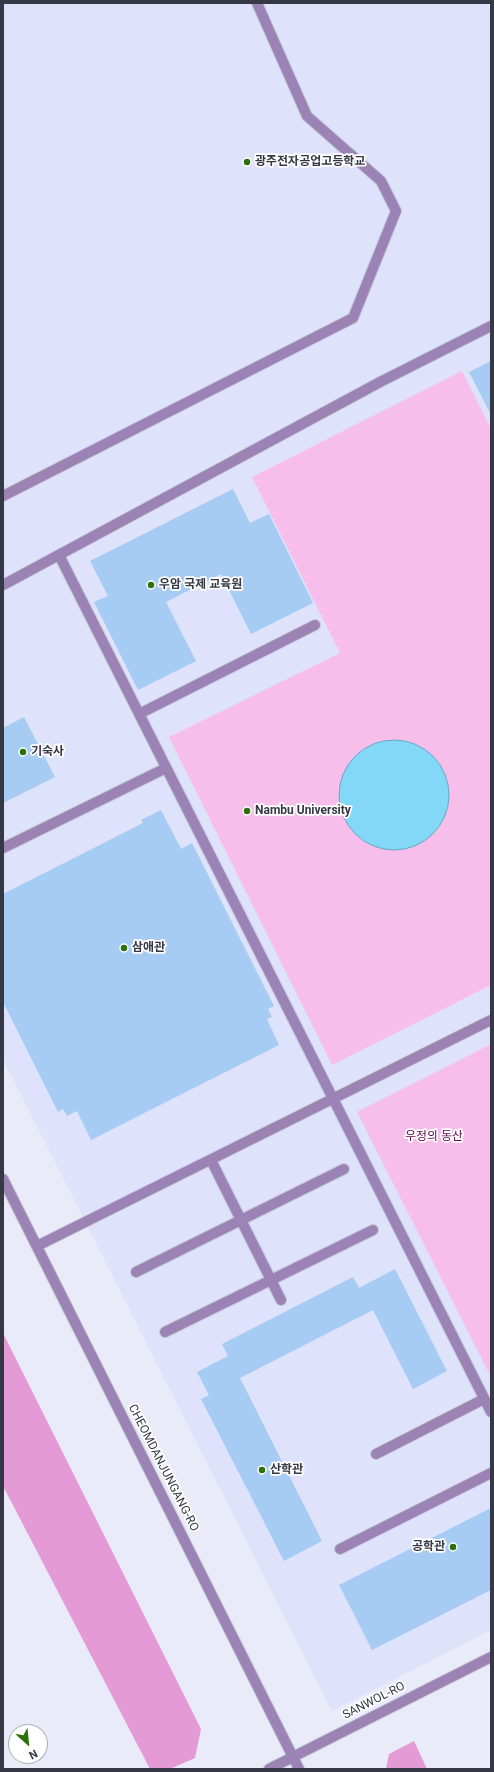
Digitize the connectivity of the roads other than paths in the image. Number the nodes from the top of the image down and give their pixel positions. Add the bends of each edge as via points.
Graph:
1 (257, 3) edge
2 (491, 326) edge
3 (3, 496) edge
4 (59, 555) junction
5 (3, 585) edge
6 (315, 625) dead end
7 (139, 714) junction
8 (166, 768) junction
9 (3, 848) edge
10 (491, 1020) edge
11 (333, 1100) junction
12 (210, 1160) junction
13 (344, 1169) dead end
14 (3, 1179) edge
15 (240, 1220) junction
16 (373, 1230) dead end
17 (37, 1246) junction
18 (136, 1272) dead end
19 (270, 1280) junction
20 (281, 1300) dead end
21 (165, 1332) dead end
22 (484, 1399) junction
23 (491, 1412) edge
24 (376, 1454) dead end
25 (491, 1473) edge
26 (340, 1549) dead end
27 (491, 1657) edge
28 (293, 1757) junction
29 (269, 1769) edge
30 (299, 1769) edge

1 - 3 street via 307,116 381,181 396,211 353,318
2 - 4 street via 382,381
4 - 5 street
4 - 7 street
6 - 7 street
7 - 8 street
8 - 9 street
8 - 11 street
10 - 11 street
11 - 12 street
11 - 22 street
12 - 15 street
12 - 17 street
13 - 15 street
14 - 17 street, CHEOMDANJUNGANG-RO
15 - 18 street
15 - 19 street
16 - 19 street
17 - 28 street, CHEOMDANJUNGANG-RO
19 - 20 street
19 - 21 street
22 - 23 street
22 - 24 street
25 - 26 street
27 - 28 street, SANWOL-RO
28 - 29 street, SANWOL-RO
28 - 30 street, CHEOMDANJUNGANG-RO

